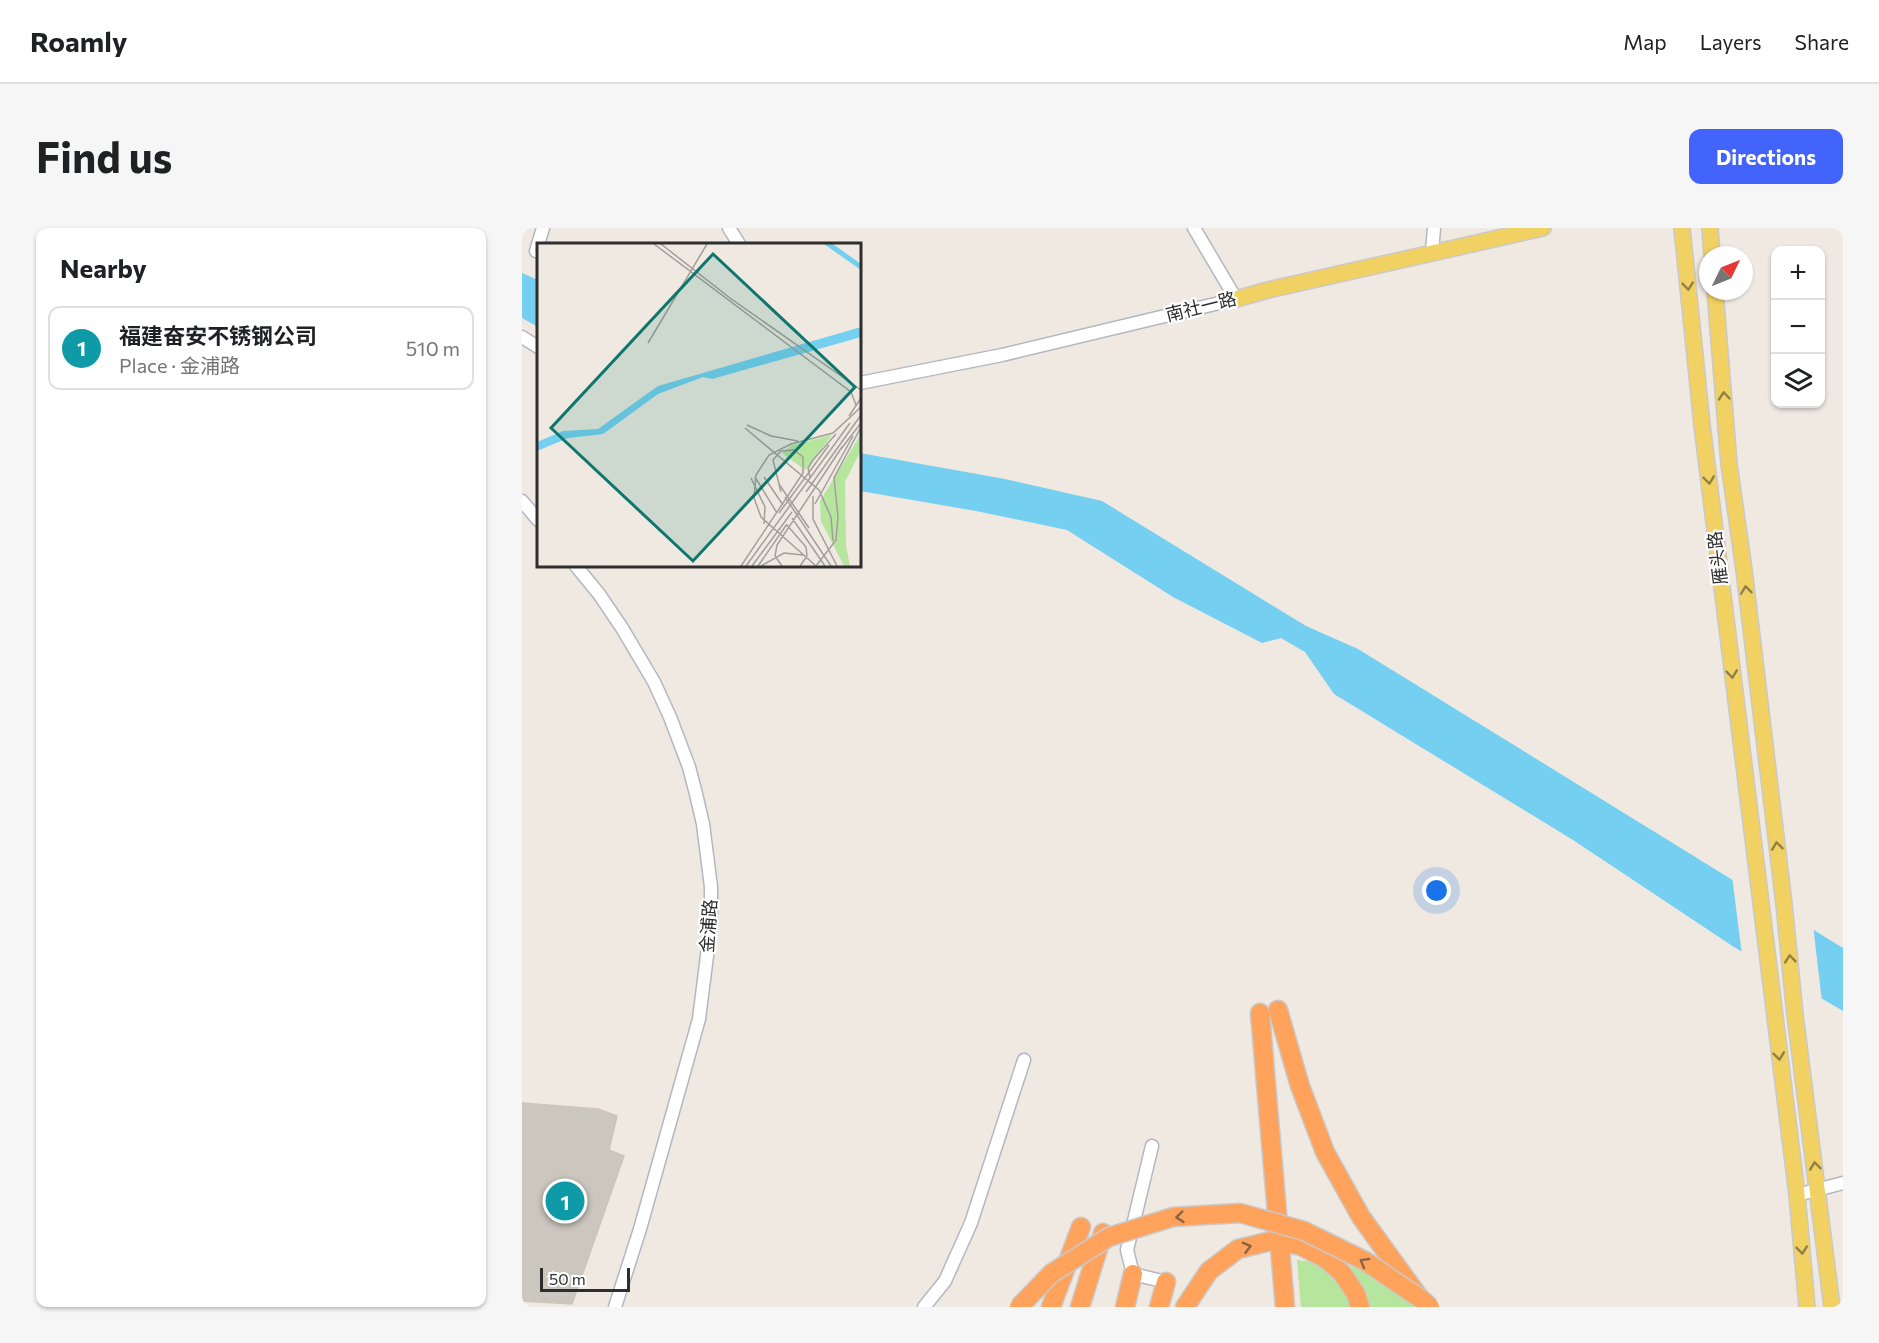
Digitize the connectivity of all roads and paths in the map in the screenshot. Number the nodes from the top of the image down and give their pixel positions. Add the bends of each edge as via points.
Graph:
1 (543, 228) edge
2 (729, 228) edge
3 (1194, 228) edge
4 (1434, 228) edge
5 (1542, 228) edge
6 (1682, 228) edge
7 (1710, 228) edge
8 (538, 243) edge
9 (738, 243) edge
10 (1711, 246) edge
11 (537, 248) edge
12 (536, 251) dead end
13 (1432, 252) junction
14 (1236, 299) junction
15 (1716, 300) edge
16 (522, 337) edge
17 (537, 346) edge
18 (861, 383) edge
19 (522, 501) edge
20 (537, 519) edge
21 (577, 567) edge
22 (1278, 1010) dead end
23 (1260, 1013) dead end
24 (1024, 1060) dead end
25 (1152, 1146) dead end
26 (1843, 1183) edge
27 (1818, 1190) junction
28 (1797, 1195) junction
29 (1081, 1227) dead end
30 (1104, 1232) dead end
31 (1133, 1274) junction
32 (1166, 1282) joint
33 (1187, 1303) edge
34 (1425, 1303) edge
35 (615, 1307) edge
36 (924, 1307) edge
37 (1019, 1307) edge
38 (1051, 1307) edge
39 (1080, 1307) edge
40 (1125, 1307) edge
41 (1159, 1307) edge
42 (1285, 1307) edge
43 (1360, 1307) edge
44 (1808, 1307) edge
45 (1832, 1307) edge

1 - 8 street
2 - 9 street
3 - 14 street
4 - 13 street
5 - 13 main road, 南社一路
6 -> 28 main road, 雁头路 via 1702,425
7 - 10 main road
11 - 12 street
13 - 14 main road, 南社一路
14 - 18 street, 南社一路 via 1002,355
27 -> 15 main road, 雁头路 via 1729,464
16 - 17 street
19 - 20 street
21 - 35 street, 金浦路 via 622,628 670,717 689,767 703,824 711,887 711,924 699,1019
22 - 34 highway, bridge via 1325,1152 1360,1217
23 - 42 highway
24 - 36 street via 971,1223 945,1281
25 - 31 street via 1127,1250
26 - 27 street
27 - 28 street
27 - 45 main road, 雁头路
28 -> 44 main road, 雁头路
29 - 38 highway
30 - 39 highway
31 - 32 street
31 - 40 highway
32 - 41 highway
33 -> 43 highway via 1209,1271 1238,1249 1275,1240 1301,1246 1326,1259 1342,1274
34 -> 37 highway, bridge via 1365,1261 1304,1230 1240,1213 1173,1217 1109,1237 1052,1273

